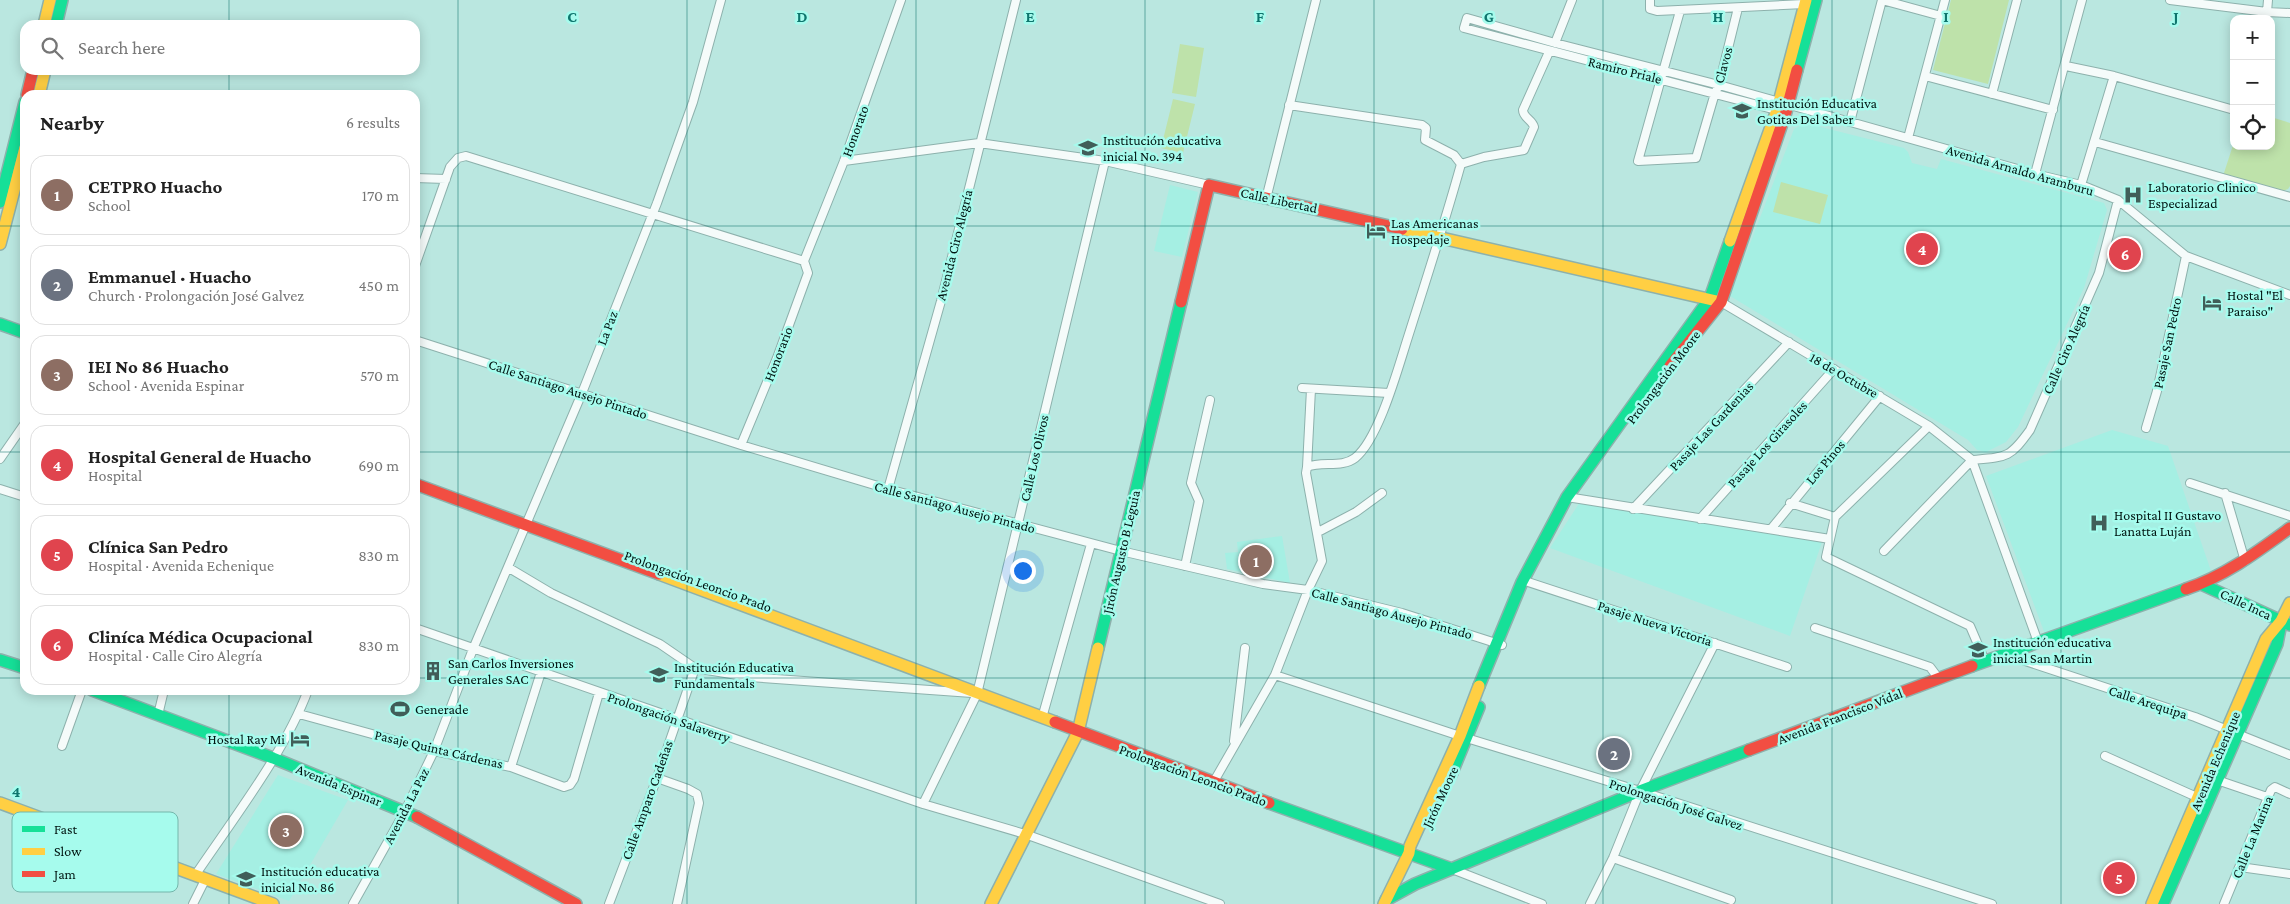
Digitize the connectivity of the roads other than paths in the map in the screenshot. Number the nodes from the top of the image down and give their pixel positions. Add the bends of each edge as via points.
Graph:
1 (50, 0) edge
2 (62, 0) edge
3 (721, 0) edge
4 (901, 0) edge
5 (1016, 0) edge
6 (1316, 0) edge
7 (1572, 0) edge
8 (1650, 0) edge
9 (1816, 0) edge
10 (1882, 0) edge
11 (1945, 0) edge
12 (2017, 0) edge
13 (2082, 0) edge
14 (2170, 0) edge
15 (2268, 0) edge
16 (1805, 2) edge
17 (1738, 8) junction
18 (1680, 11) junction
19 (2290, 13) edge
20 (2266, 15) edge
21 (1941, 16) junction
22 (45, 20) edge
23 (57, 20) edge
24 (1555, 43) junction
25 (1549, 52) junction
26 (2066, 66) junction
27 (1664, 70) junction
28 (32, 75) edge
29 (44, 75) edge
30 (1925, 76) junction
31 (2114, 76) junction
32 (1661, 79) junction
33 (1719, 85) junction
34 (28, 90) edge
35 (40, 90) edge
36 (1715, 93) junction
37 (1992, 94) junction
38 (1289, 105) junction
39 (1782, 107) junction
40 (2230, 109) edge
41 (2053, 110) junction
42 (1850, 122) junction
43 (1908, 138) junction
44 (2095, 142) junction
45 (979, 143) junction
46 (20, 152) edge
47 (20, 153) edge
48 (844, 161) junction
49 (1105, 161) junction
50 (1461, 164) junction
51 (2035, 174) junction
52 (420, 178) edge
53 (446, 179) junction
54 (1209, 185) junction
55 (2081, 185) junction
56 (2290, 196) edge
57 (1266, 198) junction
58 (2118, 200) junction
59 (0, 202) edge
60 (4, 214) edge
61 (652, 214) junction
62 (1441, 236) junction
63 (0, 244) edge
64 (420, 252) edge
65 (2186, 256) junction
66 (804, 261) junction
67 (2290, 295) edge
68 (1715, 300) junction
69 (0, 324) edge
70 (20, 331) edge
71 (0, 333) edge
72 (20, 339) edge
73 (420, 342) edge
74 (1789, 342) junction
75 (1834, 369) junction
76 (1302, 388) dead end
77 (1311, 389) junction
78 (582, 393) junction
79 (1390, 393) junction
80 (1880, 396) junction
81 (1210, 400) dead end
82 (1928, 426) junction
83 (2146, 428) dead end
84 (20, 430) edge
85 (741, 445) junction
86 (0, 458) edge
87 (1972, 460) junction
88 (1307, 467) junction
89 (420, 478) edge
90 (2190, 483) dead end
91 (420, 486) edge
92 (0, 489) edge
93 (888, 489) junction
94 (1382, 493) dead end
95 (2225, 493) junction
96 (20, 495) edge
97 (1570, 498) junction
98 (1790, 503) junction
99 (1633, 509) junction
100 (2290, 516) edge
101 (1836, 517) junction
102 (1700, 518) junction
103 (527, 522) junction
104 (1018, 524) junction
105 (2290, 528) edge
106 (1771, 529) junction
107 (1318, 532) junction
108 (1830, 539) junction
109 (1091, 544) junction
110 (1121, 551) junction
111 (1884, 552) dead end
112 (2245, 561) junction
113 (1185, 566) junction
114 (509, 568) junction
115 (1525, 582) junction
116 (2201, 584) junction
117 (1308, 590) junction
118 (2290, 603) edge
119 (2286, 623) edge
120 (1815, 628) dead end
121 (420, 630) edge
122 (2038, 642) junction
123 (1715, 643) junction
124 (1499, 644) junction
125 (473, 648) junction
126 (1245, 648) dead end
127 (2004, 654) junction
128 (0, 660) edge
129 (1985, 661) junction
130 (20, 666) edge
131 (1786, 667) dead end
132 (695, 668) junction
133 (541, 672) junction
134 (1276, 675) junction
135 (1939, 679) junction
136 (599, 693) junction
137 (977, 694) junction
138 (80, 695) edge
139 (105, 695) edge
140 (163, 695) edge
141 (306, 695) edge
142 (299, 714) junction
143 (158, 716) junction
144 (1042, 718) junction
145 (676, 719) junction
146 (2233, 731) junction
147 (1078, 732) junction
148 (1464, 737) junction
149 (1234, 745) junction
150 (62, 746) dead end
151 (434, 751) junction
152 (2290, 755) edge
153 (2106, 756) dead end
154 (273, 758) junction
155 (511, 767) junction
156 (657, 778) junction
157 (2217, 780) junction
158 (1212, 783) junction
159 (1640, 791) junction
160 (2290, 794) edge
161 (2267, 797) junction
162 (2199, 798) junction
163 (0, 803) edge
164 (922, 804) junction
165 (405, 811) junction
166 (24, 812) edge
167 (1025, 834) junction
168 (1409, 853) junction
169 (1613, 858) junction
170 (2240, 867) junction
171 (1452, 868) junction
172 (178, 869) edge
173 (2290, 874) edge
174 (201, 876) junction
175 (1731, 900) dead end
176 (1385, 902) edge
177 (193, 904) edge
178 (272, 904) edge
179 (353, 904) edge
180 (576, 904) edge
181 (609, 904) edge
182 (677, 904) edge
183 (991, 904) edge
184 (1220, 904) edge
185 (1542, 904) edge
186 (1590, 904) edge
187 (1992, 904) edge
188 (2152, 904) edge
189 (2163, 904) edge
190 (2224, 904) edge

1 - 22 street
2 - 23 street
3 - 61 street, La Paz via 693,102
4 - 48 street, Honorato
5 - 45 street, Avenida Ciro Alegría
6 - 38 street
7 - 24 street
8 - 18 street via 1650,8 1657,11
9 - 39 street, Prolongación Moore
10 - 21 street
10 - 42 street
11 - 21 street
12 - 37 street
13 - 26 street
14 - 20 street
15 - 20 street
16 - 17 street
16 - 39 street, Prolongación Moore
17 - 18 street
17 - 33 street, Clavos
18 - 27 street
19 - 20 street
21 - 30 street
24 - 25 street, Ramiro Priale via 1467,18 1464,28
24 - 27 street, Ramiro Priale
25 - 32 street, Ramiro Priale
25 - 50 street via 1523,110 1534,127 1524,150
26 - 31 street
26 - 41 street
27 - 32 street
27 - 33 street, Ramiro Priale
28 - 34 street
29 - 35 street
30 - 37 street
30 - 43 street
31 - 40 street
31 - 44 street
32 - 36 street, Ramiro Priale
32 - 36 street, Clavos via 1638,160 1696,158
33 - 36 street, Clavos
33 - 39 street, Ramiro Priale
36 - 39 street, Ramiro Priale
37 - 41 street
38 - 50 street via 1422,125 1426,128 1425,140 1454,155
38 - 57 street
39 - 42 street, Avenida Arnaldo Aramburu
39 - 68 street, Prolongación Moore
41 - 51 street
42 - 43 street, Avenida Arnaldo Aramburu
43 - 51 street, Avenida Arnaldo Aramburu
44 - 55 street
44 - 56 street
45 - 48 street, Calle Libertad
45 - 49 street, Calle Libertad
45 - 93 street, Avenida Ciro Alegría via 941,301
46 - 59 street
47 - 60 street
48 - 66 street, Honorato
49 - 54 street, Calle Libertad
49 - 104 street, Calle Los Olivos
50 - 62 street
51 - 55 street, Avenida Arnaldo Aramburu
52 - 53 street
53 - 61 street via 455,161 470,156
53 - 64 street
54 - 57 street, Calle Libertad
54 - 110 street, Jirón Augusto B Leguia
55 - 58 street, Avenida Arnaldo Aramburu
57 - 62 street, Calle Libertad
58 - 65 street, Avenida Arnaldo Aramburu
58 - 87 street, Calle Ciro Alegría via 2099,273 2030,430 2016,451 1998,458
60 - 63 street
61 - 66 street
61 - 78 street, La Paz
62 - 68 street, Calle Libertad
62 - 79 street
65 - 67 street, Avenida Arnaldo Aramburu
65 - 83 street, Pasaje San Pedro via 2157,392
66 - 85 street, Honorario via 808,273
68 - 74 street, 18 de Octubre
68 - 97 street, Prolongación Moore
69 - 70 street
71 - 72 street
73 - 78 street, Calle Santiago Ausejo Pintado
74 - 75 street, 18 de Octubre
74 - 99 street, Pasaje Las Gardenias
75 - 80 street, 18 de Octubre
75 - 102 street, Pasaje Los Girasoles
76 - 77 street
77 - 79 street
77 - 88 street
78 - 85 street, Calle Santiago Ausejo Pintado
78 - 103 street, La Paz
79 - 88 street via 1370,438 1356,458 1347,463
80 - 82 street, 18 de Octubre
80 - 98 street, Los Pinos
81 - 113 street via 1191,483 1199,501
82 - 87 street, 18 de Octubre
82 - 101 street
84 - 86 street
85 - 93 street, Calle Santiago Ausejo Pintado
87 - 111 street
87 - 122 street
88 - 107 street
89 - 103 street, Prolongación Leoncio Prado
90 - 95 street
91 - 103 street, Prolongación Leoncio Prado
92 - 96 street
93 - 104 street, Calle Santiago Ausejo Pintado
94 - 107 street via 1356,512
95 - 100 street
95 - 112 street
97 - 99 street
97 - 115 street, Prolongación Moore
98 - 101 street
98 - 106 street, Los Pinos
99 - 102 street
101 - 108 street
102 - 106 street
103 - 114 street, La Paz
103 - 137 street, Prolongación Leoncio Prado
104 - 109 street, Calle Santiago Ausejo Pintado
104 - 137 street, Calle Los Olivos
105 - 112 street, Avenida Francisco Vidal
106 - 108 street
107 - 117 street via 1322,561
108 - 129 street via 1826,557 1970,626
109 - 110 street, Calle Santiago Ausejo Pintado
109 - 144 street
110 - 113 street, Calle Santiago Ausejo Pintado
110 - 147 street, Jirón Augusto B Leguia
112 - 116 street, Avenida Francisco Vidal
113 - 117 street, Calle Santiago Ausejo Pintado via 1263,584
114 - 125 street, La Paz
114 - 132 street, Prolongación Leoncio Prado via 551,593 660,644
115 - 123 street, Pasaje Nueva Victoria
115 - 124 street, Prolongación Moore
116 - 119 street, Calle Inca
116 - 122 street, Avenida Francisco Vidal
117 - 124 street, Calle Santiago Ausejo Pintado via 1402,613
117 - 134 street
118 - 119 street, Avenida Echenique
119 - 146 street, Avenida Echenique via 2266,639
120 - 135 street via 1930,667
121 - 125 street, Prolongación Salaverry
122 - 127 street, Avenida Francisco Vidal
123 - 131 street, Pasaje Nueva Victoria
123 - 159 street
124 - 148 street, Prolongación Moore
125 - 133 street, Prolongación Salaverry
125 - 151 street, Avenida La Paz
126 - 149 street
127 - 129 street, Avenida Francisco Vidal
127 - 146 street, Calle Arequipa
128 - 130 street
129 - 135 street, Avenida Francisco Vidal
132 - 137 street, Prolongación Leoncio Prado via 749,677
132 - 145 street, Calle Amparo Cadeñas
133 - 136 street, Prolongación Salaverry
133 - 155 street
134 - 148 street, Prolongación José Galvez
134 - 149 street
135 - 159 street, Avenida Francisco Vidal
136 - 145 street, Prolongación Salaverry
136 - 155 street, Pasaje Quinta Cárdenas via 570,785 564,787
137 - 144 street, Prolongación Leoncio Prado
137 - 164 street, Calle Los Olivos
138 - 150 street
139 - 143 street, Avenida Espinar
140 - 143 street
141 - 142 street
142 - 151 street, Pasaje Quinta Cárdenas
142 - 154 street
143 - 154 street, Avenida Espinar
144 - 147 street, Prolongación Leoncio Prado
145 - 156 street, Calle Amparo Cadeñas
145 - 164 street, Prolongación Salaverry
146 - 152 street, Calle Arequipa
146 - 157 street, Avenida Echenique
146 - 162 street, Avenida Echenique
147 - 158 street, Prolongación Leoncio Prado
147 - 167 street, Jirón Augusto B Leguia
148 - 159 street, Prolongación José Galvez
148 - 168 street, Jirón Moore
149 - 158 street
151 - 155 street, Pasaje Quinta Cárdenas
151 - 165 street, Avenida La Paz
153 - 162 street
154 - 165 street, Avenida Espinar
154 - 174 street
156 - 181 street, Calle Amparo Cadeñas
156 - 182 street via 688,789 696,794 699,803
157 - 161 street
157 - 189 street, Avenida Echenique
158 - 168 street, Prolongación Leoncio Prado
159 - 169 street
159 - 171 street, Avenida Francisco Vidal
159 - 187 street, Prolongación José Galvez
160 - 161 street, Calle La Marina via 2275,787
161 - 170 street, Calle La Marina
162 - 188 street, Avenida Echenique
163 - 166 street
164 - 167 street, Prolongación Salaverry
165 - 179 street, Avenida La Paz
165 - 180 street, Avenida Espinar
167 - 183 street, Jirón Augusto B Leguia
167 - 184 street, Prolongación Salaverry
168 - 171 street, Prolongación Leoncio Prado
168 - 176 street, Jirón Moore
169 - 175 street
169 - 186 street
170 - 173 street
170 - 190 street, Calle La Marina
171 - 176 street, Avenida Francisco Vidal
171 - 185 street
172 - 174 street
174 - 177 street
174 - 178 street

